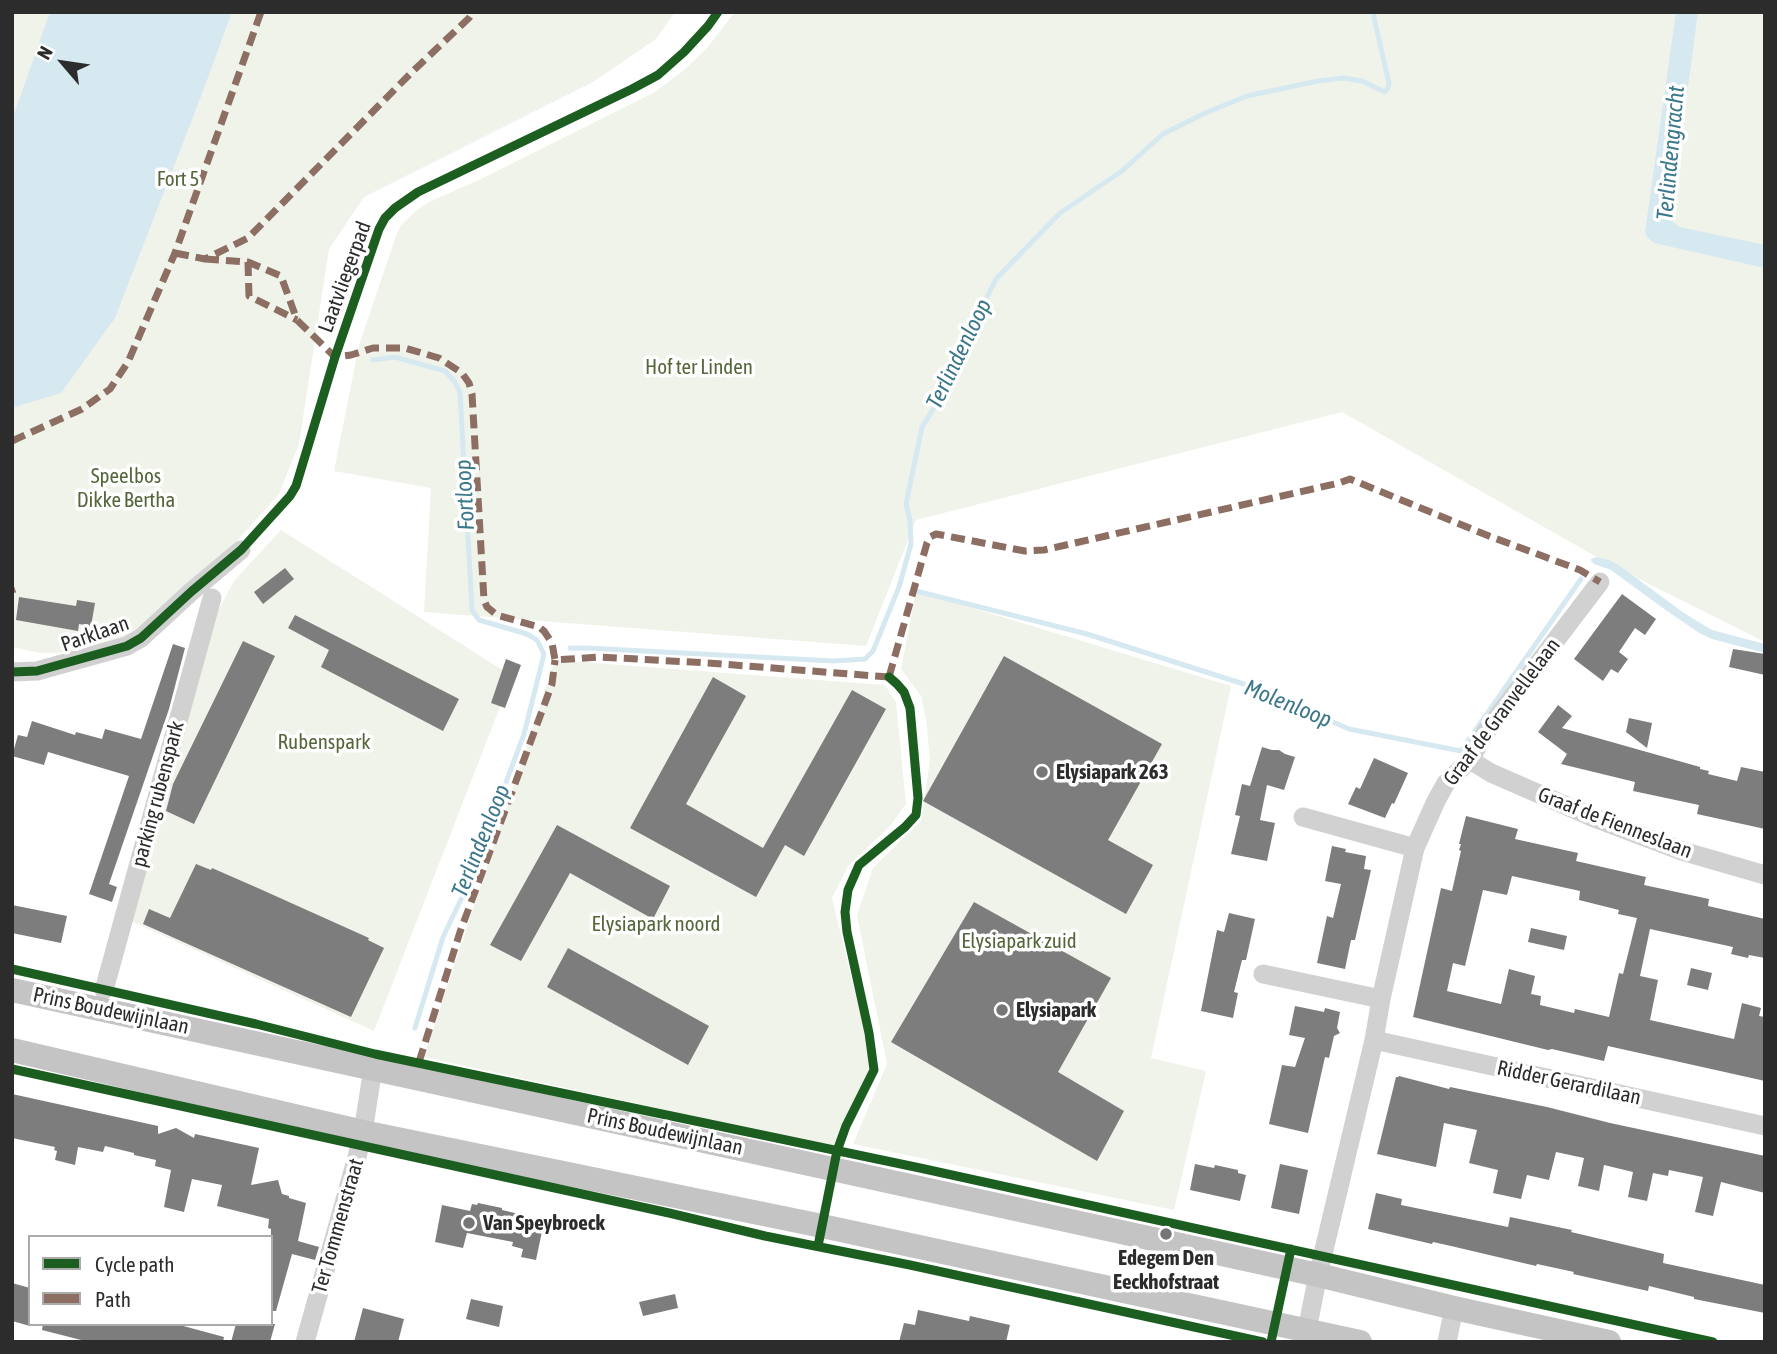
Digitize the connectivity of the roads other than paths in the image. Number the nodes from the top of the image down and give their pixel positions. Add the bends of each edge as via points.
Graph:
1 (241, 550) dead end
2 (1600, 582) dead end
3 (212, 598) dead end
4 (12, 672) edge
5 (1470, 760) junction
6 (1303, 817) dead end
7 (1415, 848) junction
8 (1765, 875) edge
9 (1263, 974) dead end
10 (12, 990) edge
11 (104, 990) dead end
12 (1381, 999) junction
13 (1374, 1040) junction
14 (12, 1050) edge
15 (373, 1068) junction
16 (1765, 1126) edge
17 (363, 1132) junction
18 (1318, 1275) junction
19 (1454, 1308) junction
20 (1307, 1330) junction
21 (305, 1342) edge
22 (1360, 1342) edge
23 (1447, 1342) edge
24 (1609, 1342) edge

1 - 4 street, Parklaan via 127,646 37,671
2 - 5 street, Graaf de Granvellelaan via 1485,733
3 - 11 street, parking rubenspark
5 - 7 street, Graaf de Granvellelaan via 1446,783
5 - 8 street, Graaf de Fienneslaan via 1592,817 1682,851
6 - 7 street
7 - 12 street, Graaf de Granvellelaan
9 - 12 street
10 - 15 main road, Prins Boudewijnlaan
12 - 13 street, Graaf de Granvellelaan
13 - 16 street, Ridder Gerardilaan
13 - 18 street, Graaf de Granvellelaan
14 - 17 main road
15 - 17 street, Ter Tommenstraat
15 - 18 main road, Prins Boudewijnlaan
17 - 20 main road
17 - 21 street, Ter Tommenstraat
18 - 19 main road, Prins Boudewijnlaan
18 - 20 street
19 - 23 street
19 - 24 main road, Prins Boudewijnlaan
20 - 22 main road

